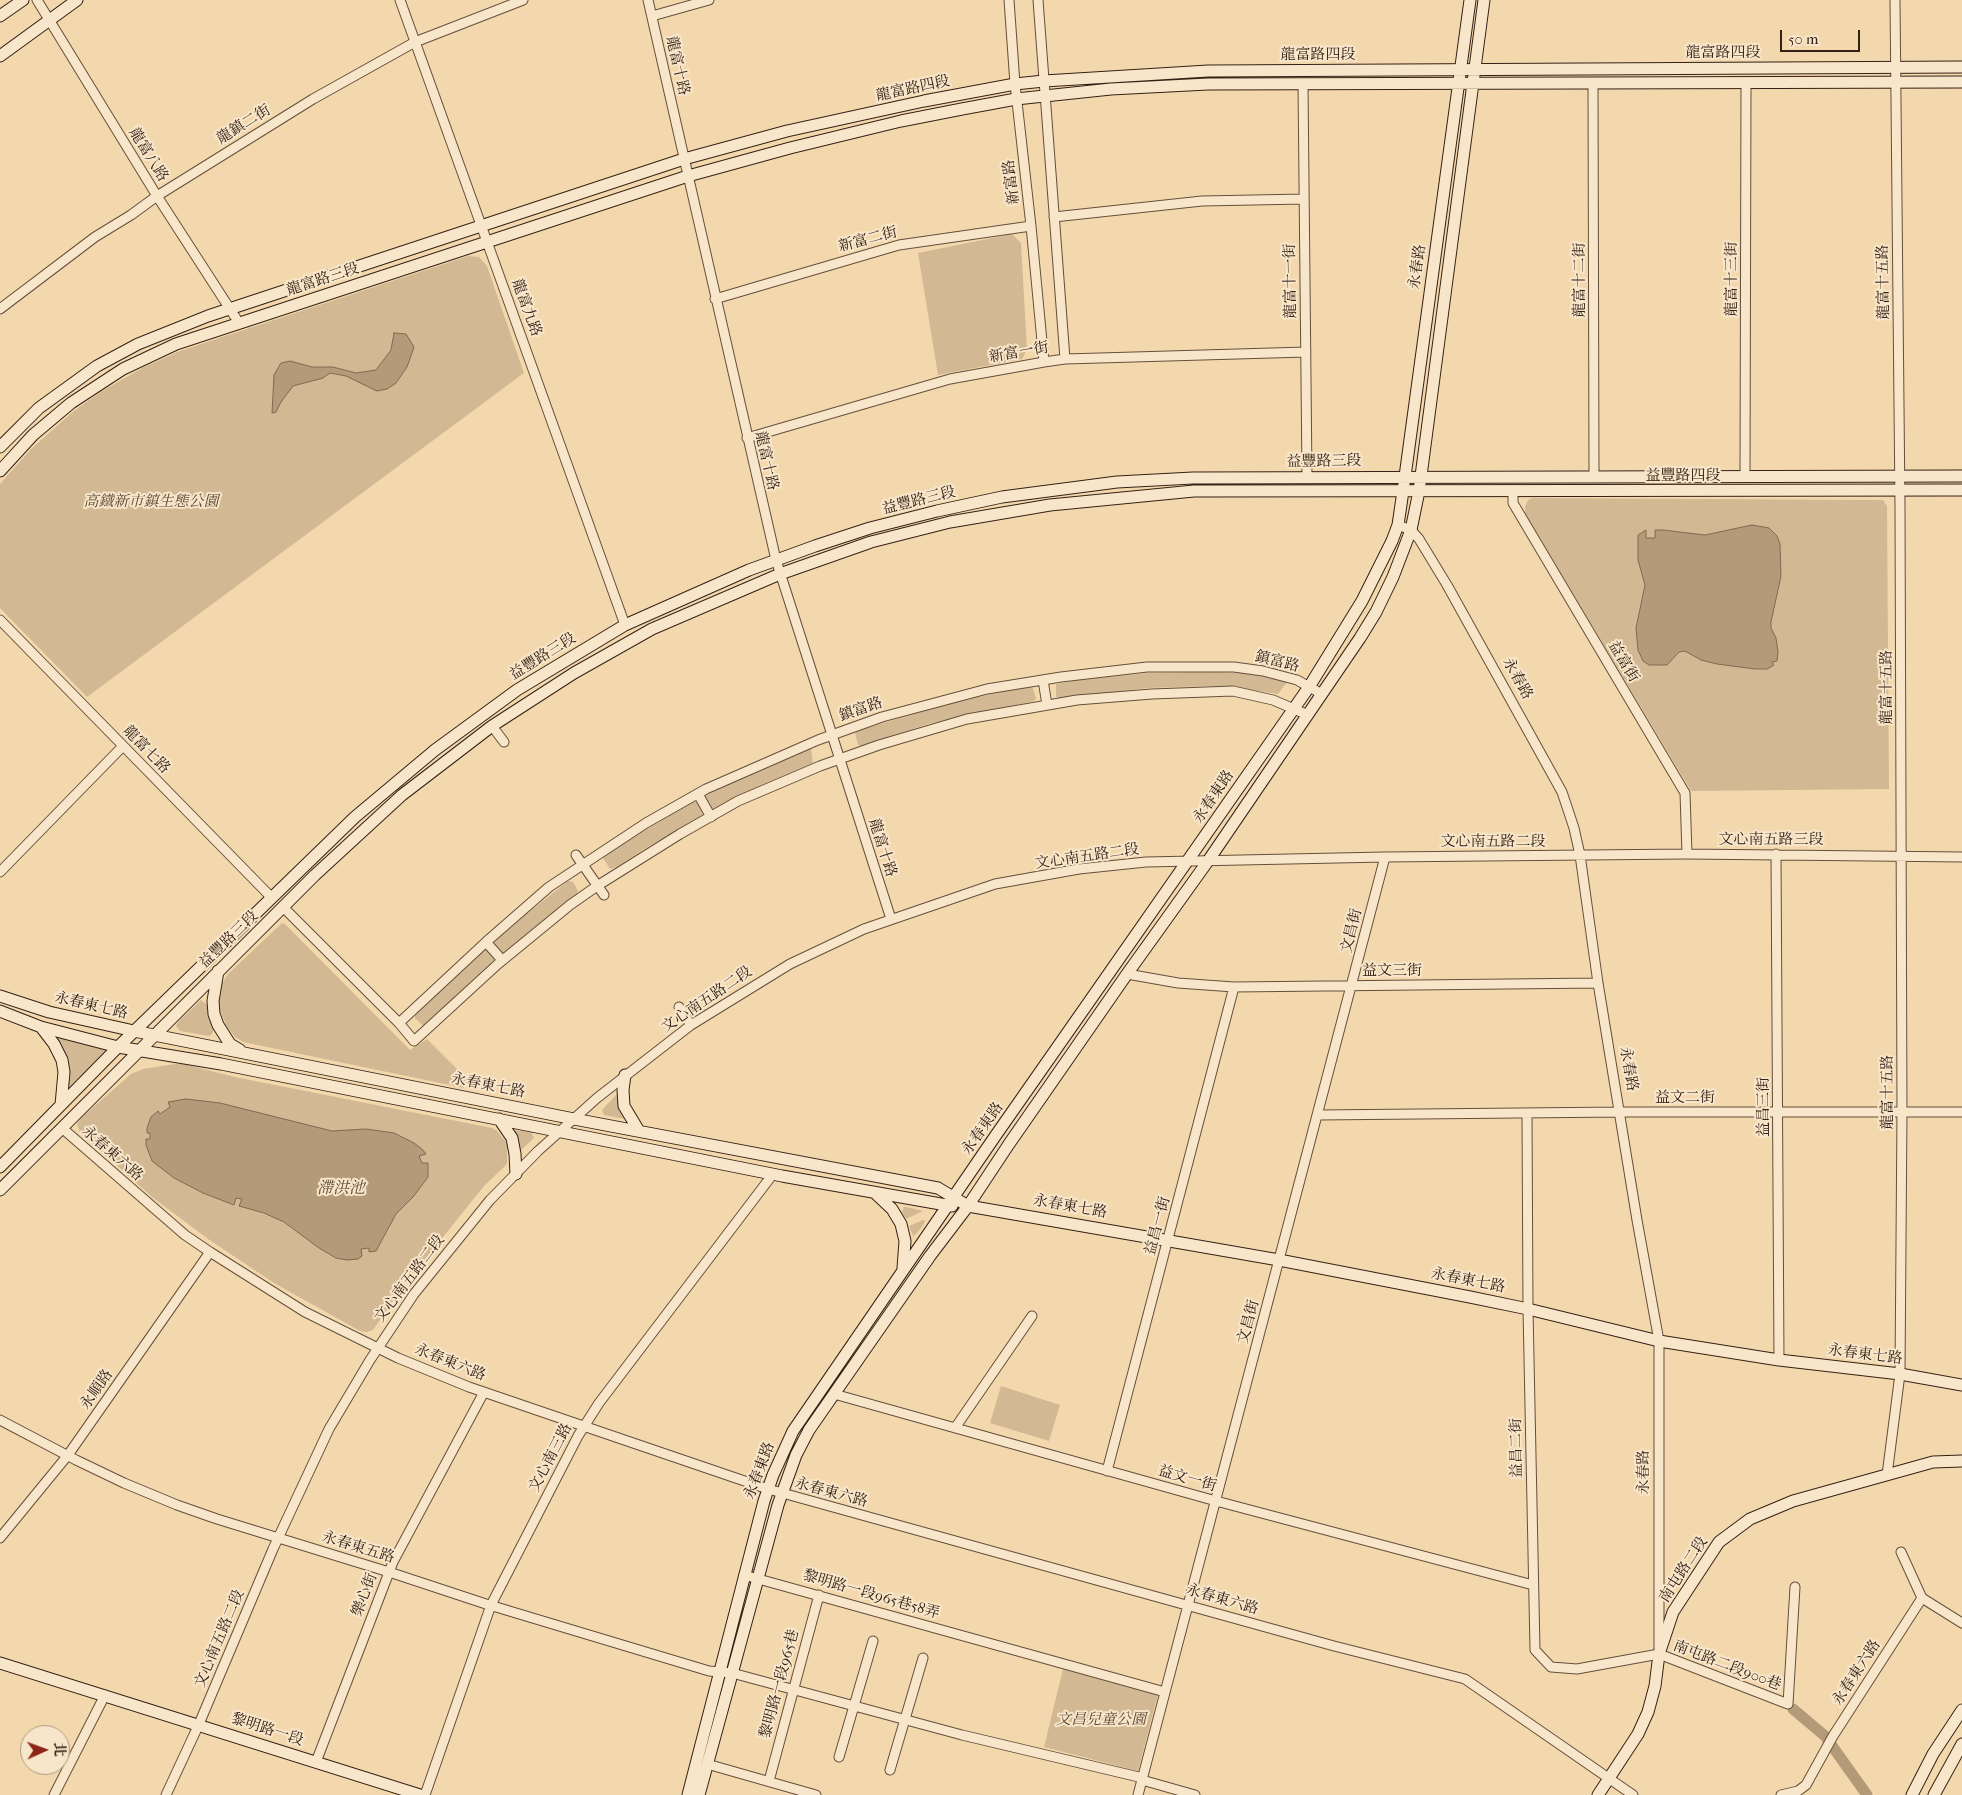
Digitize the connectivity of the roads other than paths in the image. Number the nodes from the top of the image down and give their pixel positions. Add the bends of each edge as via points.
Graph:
1 (23, 0) edge
2 (36, 0) edge
3 (77, 0) edge
4 (400, 0) edge
5 (522, 0) edge
6 (648, 0) edge
7 (709, 0) edge
8 (1009, 0) edge
9 (1038, 0) edge
10 (1470, 0) edge
11 (1484, 0) edge
12 (1895, 0) edge
13 (0, 16) edge
14 (652, 16) junction
15 (49, 19) junction
16 (415, 42) junction
17 (0, 56) edge
18 (1896, 67) junction
19 (1962, 67) edge
20 (1461, 70) junction
21 (1474, 70) junction
22 (1044, 81) junction
23 (1896, 82) junction
24 (1962, 82) edge
25 (1593, 83) junction
26 (1746, 83) junction
27 (1015, 84) junction
28 (1303, 84) junction
29 (1459, 84) junction
30 (1472, 84) junction
31 (1046, 96) junction
32 (1016, 99) junction
33 (684, 159) junction
34 (688, 176) junction
35 (157, 196) junction
36 (1304, 199) junction
37 (1054, 217) junction
38 (1031, 226) junction
39 (482, 227) junction
40 (487, 241) junction
41 (716, 299) junction
42 (231, 309) junction
43 (0, 310) edge
44 (239, 323) junction
45 (1306, 352) junction
46 (1065, 359) junction
47 (1044, 362) junction
48 (747, 438) junction
49 (0, 447) edge
50 (0, 471) edge
51 (1405, 476) junction
52 (1745, 476) junction
53 (1900, 476) junction
54 (1962, 476) edge
55 (1307, 477) junction
56 (1420, 477) junction
57 (1594, 477) junction
58 (1418, 490) junction
59 (1962, 490) edge
60 (1403, 491) junction
61 (1513, 491) junction
62 (1899, 492) junction
63 (1398, 524) junction
64 (1411, 530) junction
65 (776, 560) junction
66 (780, 574) junction
67 (0, 620) edge
68 (625, 625) junction
69 (1043, 680) junction
70 (1309, 686) junction
71 (1322, 694) junction
72 (1047, 705) junction
73 (1293, 709) junction
74 (484, 715) junction
75 (1308, 715) junction
76 (492, 726) junction
77 (830, 735) junction
78 (504, 742) dead end
79 (124, 746) junction
80 (838, 759) junction
81 (698, 794) junction
82 (711, 817) junction
83 (1687, 854) junction
84 (1776, 854) junction
85 (576, 855) dead end
86 (1580, 855) junction
87 (1902, 855) junction
88 (1385, 857) junction
89 (1962, 857) edge
90 (1189, 861) junction
91 (1208, 861) junction
92 (583, 865) junction
93 (0, 872) edge
94 (597, 886) junction
95 (604, 895) dead end
96 (272, 898) junction
97 (284, 908) junction
98 (891, 919) junction
99 (486, 942) junction
100 (502, 960) junction
101 (218, 971) junction
102 (1127, 974) junction
103 (1598, 983) junction
104 (1352, 985) junction
105 (1234, 987) junction
106 (0, 996) edge
107 (679, 1007) dead end
108 (0, 1011) edge
109 (399, 1023) junction
110 (691, 1025) junction
111 (41, 1027) junction
112 (134, 1031) junction
113 (154, 1035) junction
114 (118, 1046) junction
115 (138, 1050) junction
116 (243, 1052) junction
117 (626, 1074) junction
118 (61, 1105) junction
119 (1902, 1111) junction
120 (1620, 1112) junction
121 (1962, 1112) edge
122 (1778, 1113) junction
123 (1527, 1114) junction
124 (1318, 1115) junction
125 (499, 1119) junction
126 (574, 1119) junction
127 (62, 1128) junction
128 (639, 1131) junction
129 (559, 1132) junction
130 (0, 1167) edge
131 (516, 1174) junction
132 (773, 1174) junction
133 (0, 1190) edge
134 (875, 1193) junction
135 (950, 1202) junction
136 (968, 1206) junction
137 (1169, 1240) junction
138 (210, 1252) junction
139 (1279, 1260) junction
140 (903, 1271) junction
141 (1528, 1309) junction
142 (1032, 1316) dead end
143 (1659, 1341) junction
144 (377, 1348) junction
145 (1779, 1360) junction
146 (1900, 1374) junction
147 (1962, 1384) edge
148 (484, 1392) junction
149 (834, 1394) junction
150 (0, 1420) edge
151 (584, 1425) junction
152 (955, 1428) junction
153 (68, 1455) junction
154 (1962, 1461) edge
155 (1107, 1471) junction
156 (1887, 1475) junction
157 (768, 1489) junction
158 (782, 1494) junction
159 (1216, 1502) junction
160 (0, 1538) edge
161 (278, 1538) junction
162 (1901, 1552) dead end
163 (389, 1572) junction
164 (744, 1575) junction
165 (758, 1578) junction
166 (1533, 1584) junction
167 (1795, 1587) dead end
168 (819, 1595) junction
169 (1922, 1598) junction
170 (490, 1605) junction
171 (1188, 1605) junction
172 (1962, 1623) edge
173 (873, 1640) dead end
174 (1659, 1654) junction
175 (923, 1658) dead end
176 (0, 1662) edge
177 (719, 1671) junction
178 (732, 1673) junction
179 (793, 1690) junction
180 (1165, 1692) junction
181 (105, 1695) junction
182 (854, 1706) junction
183 (1962, 1710) edge
184 (905, 1720) junction
185 (199, 1724) junction
186 (1962, 1744) edge
187 (839, 1757) dead end
188 (316, 1762) junction
189 (707, 1764) junction
190 (890, 1770) dead end
191 (1608, 1778) junction
192 (1142, 1779) junction
193 (769, 1781) junction
194 (54, 1795) edge
195 (166, 1795) edge
196 (420, 1795) edge
197 (425, 1795) edge
198 (688, 1795) edge
199 (699, 1795) edge
200 (816, 1795) edge
201 (1138, 1795) edge
202 (1195, 1795) edge
203 (1598, 1795) edge
204 (1633, 1795) edge
205 (1782, 1795) edge
206 (1912, 1795) edge
207 (1934, 1795) edge

1 - 13 street
2 - 15 street, 龍富八路
3 - 15 street
4 - 16 street, 龍富九路
5 - 16 street, 龍鎮二街
6 - 14 street, 龍富十路
7 - 14 street
8 - 27 street, 新富路
9 - 22 street
10 - 20 street, 永春路
11 - 21 street, 永春路
12 - 18 street, 龍富十五路
14 - 33 street, 龍富十路
15 - 17 street
15 - 35 street, 龍富八路
16 - 35 street, 龍鎮二街 via 312,99
16 - 39 street, 龍富九路
18 - 19 street, 龍富路四段
18 - 21 street, 龍富路四段
18 - 23 street, 龍富十五路
20 - 21 street, 龍富路四段
20 - 22 street, 龍富路四段 via 1208,71
20 - 29 street, 永春路
21 - 30 street, 永春路
22 - 27 street, 龍富路四段
22 - 31 street
23 - 24 street, 龍富路四段
23 - 26 street, 龍富路四段
23 - 53 street, 龍富十五路
25 - 26 street, 龍富路四段
25 - 30 street, 龍富路四段
25 - 57 street, 龍富十二街
26 - 52 street, 龍富十三街
27 - 32 street, 新富路
27 - 33 street, 龍富路四段 via 787,131
28 - 29 street, 龍富路四段
28 - 31 street, 龍富路四段 via 1111,89
28 - 36 street, 龍富十一街
29 - 30 street, 龍富路四段
29 - 51 street, 永春路
30 - 56 street, 永春路
31 - 32 street, 龍富路四段
31 - 37 street
32 - 34 street, 龍富路四段 via 901,122
32 - 38 street, 新富路
33 - 34 street, 龍富十路
33 - 39 street, 龍富路三段
34 - 40 street, 龍富路三段
34 - 41 street, 龍富十路
35 - 42 street, 龍富八路
35 - 43 street, 龍鎮二街 via 95,237
36 - 37 street via 1202,200
36 - 45 street, 龍富十一街
37 - 46 street
38 - 41 street, 新富二街 via 899,245
38 - 47 street, 新富路
39 - 40 street, 龍富九路
39 - 42 street, 龍富路三段
40 - 44 street, 龍富路三段
40 - 68 street, 龍富九路
41 - 48 street, 龍富十路
42 - 44 street, 龍富八路
42 - 49 street, 龍富路三段 via 163,333 97,366 39,408
44 - 50 street, 龍富路三段 via 176,344 106,379 45,424
45 - 46 street, 新富一街
45 - 55 street, 龍富十一街
46 - 47 street, 新富一街
47 - 48 street, 新富一街 via 950,379
48 - 65 street, 龍富十路
51 - 55 street, 益豐路三段
51 - 56 street, 益豐路四段
51 - 60 street, 永春路
52 - 53 street, 益豐路四段
52 - 57 street, 益豐路四段
53 - 54 street, 益豐路四段
53 - 62 street, 龍富十五路
55 - 65 street, 益豐路三段 via 1117,482 1002,497 870,528
56 - 57 street, 益豐路四段
56 - 58 street, 永春路
58 - 60 street, 益豐路四段
58 - 61 street, 益豐路四段
58 - 64 street, 永春路
59 - 62 street, 益豐路四段
60 - 63 street, 永春路
60 - 66 street, 益豐路三段 via 1194,491 1050,505 914,531 871,542
61 - 62 street, 益豐路四段
61 - 83 street, 益富街 via 1513,502 1685,792
62 - 87 street, 龍富十五路
63 - 64 street, 永春路
63 - 70 street, 永春東路 via 1362,601
64 - 71 street, 永春東路 via 1376,612
64 - 86 street, 永春路 via 1447,584 1562,792
65 - 66 street, 龍富十路
65 - 68 street, 益豐路三段
66 - 76 street, 益豐路三段 via 652,629 574,673
66 - 77 street, 龍富十路
67 - 79 street, 龍富七路
68 - 74 street, 益豐路三段 via 547,671
69 - 70 street, 鎮富路 via 1147,667 1234,667 1285,676
69 - 72 street
69 - 77 street, 鎮富路 via 987,689 882,716
70 - 71 street, 鎮富路
70 - 73 street, 永春東路
71 - 75 street, 永春東路
72 - 73 street via 1152,694 1233,692 1273,700
72 - 80 street via 967,719
73 - 75 street
73 - 90 street, 永春東路
74 - 76 street
74 - 96 street, 益豐路三段 via 388,788
75 - 91 street, 永春東路
76 - 78 street
76 - 97 street, 益豐路三段 via 402,795
77 - 80 street, 龍富十路
77 - 81 street, 鎮富路
79 - 93 street
79 - 96 street, 龍富七路
80 - 82 street via 738,801
80 - 98 street, 龍富十路
81 - 82 street
81 - 92 street, 鎮富路 via 646,823
82 - 94 street
83 - 84 street, 文心南五路三段
83 - 86 street, 文心南五路三段
84 - 87 street, 文心南五路三段
84 - 122 street, 益昌三街
85 - 92 street
86 - 88 street, 文心南五路二段
86 - 103 street, 永春路
87 - 89 street, 文心南五路三段
87 - 119 street, 龍富十五路
88 - 91 street, 文心南五路二段
88 - 104 street, 文昌街
90 - 91 street, 文心南五路二段
90 - 98 street, 文心南五路二段 via 1079,869 995,884
90 - 135 street, 永春東路
91 - 102 street, 永春東路
92 - 94 street
92 - 99 street, 鎮富路 via 550,888
94 - 95 street
94 - 100 street
96 - 112 street, 益豐路三段
97 - 101 street, 益豐路三段
97 - 109 street
98 - 110 street, 文心南五路二段 via 790,964
99 - 100 street
99 - 109 street, 鎮富路
100 - 109 street via 414,1041
101 - 113 street, 益豐路三段
101 - 116 street via 213,1001 215,1016 230,1044
102 - 105 street, 益文三街 via 1178,983
102 - 136 street, 永春東路
103 - 104 street, 益文三街
103 - 120 street, 永春路
104 - 105 street, 益文三街
104 - 124 street, 文昌街
105 - 137 street, 益昌一街
106 - 112 street, 永春東七路 via 49,1012
107 - 110 street
108 - 111 street, 永春東七路
110 - 117 street, 文心南五路二段
111 - 114 street, 永春東七路
111 - 118 street via 62,1060
112 - 113 street, 永春東七路
112 - 114 street, 益豐路三段
113 - 115 street, 益豐路三段
113 - 116 street, 永春東七路
114 - 115 street, 永春東七路
114 - 118 street, 益豐路三段
115 - 125 street, 永春東七路
115 - 127 street, 益豐路三段
116 - 126 street, 永春東七路
117 - 126 street, 文心南五路二段
117 - 128 street via 624,1106
118 - 130 street, 益豐路三段
119 - 121 street, 益文二街
119 - 122 street, 益文二街
119 - 146 street, 龍富十五路
120 - 122 street, 益文二街
120 - 123 street, 益文二街
120 - 143 street, 永春路
122 - 145 street, 益昌三街
123 - 124 street, 益文二街
123 - 141 street, 益昌二街
124 - 139 street, 文昌街
125 - 129 street, 永春東七路
125 - 131 street via 512,1138
126 - 128 street, 永春東七路
126 - 129 street, 文心南五路二段
127 - 133 street, 益豐路三段
127 - 138 street, 永春東六路 via 165,1218
128 - 135 street, 永春東七路 via 938,1188
129 - 131 street, 文心南五路二段
129 - 132 street, 永春東七路
131 - 144 street, 文心南五路二段 via 448,1249
132 - 134 street, 永春東七路
132 - 151 street, 文心南三路
134 - 135 street, 永春東七路
134 - 140 street via 888,1204 901,1224
135 - 136 street, 永春東七路
135 - 140 street, 永春東路
136 - 137 street, 永春東七路
136 - 149 street, 永春東路
137 - 139 street, 永春東七路
137 - 155 street, 益昌一街
138 - 144 street, 永春東六路 via 305,1312
138 - 153 street, 永順路
139 - 141 street, 永春東七路
139 - 159 street, 文昌街
140 - 157 street, 永春東路 via 793,1431
141 - 143 street, 永春東七路
141 - 166 street, 益昌二街
142 - 152 street
143 - 145 street, 永春東七路
143 - 174 street, 永春路
144 - 148 street, 永春東六路
144 - 161 street, 文心南五路二段 via 329,1429
145 - 146 street, 永春東七路
146 - 147 street, 永春東七路
146 - 156 street, 龍富十五路
148 - 151 street, 永春東六路
148 - 163 street, 樂心街
149 - 152 street, 益文一街
149 - 158 street, 永春東路 via 796,1455
150 - 153 street, 永春東五路
151 - 157 street, 永春東六路
151 - 170 street, 文心南三路
152 - 155 street, 益文一街
153 - 160 street, 永順路
153 - 161 street, 永春東五路 via 124,1483 177,1504
154 - 156 street, 南屯路二段 via 1933,1462
155 - 159 street, 益文一街
156 - 174 street, 南屯路二段 via 1793,1501 1750,1519 1718,1542 1673,1612
157 - 158 street, 永春東六路
157 - 164 street, 永春東路
158 - 165 street, 永春東路
158 - 171 street, 永春東六路
159 - 166 street, 益文一街
159 - 171 street, 文昌街
161 - 163 street, 永春東五路
161 - 185 street, 文心南五路二段
162 - 169 street
163 - 170 street, 永春東五路
163 - 188 street, 樂心街
164 - 165 street, 黎明路一段965巷58弄
164 - 177 street, 永春東路
165 - 168 street, 黎明路一段965巷58弄
165 - 178 street, 永春東路
166 - 174 street, 益昌二街 via 1534,1650 1551,1667 1577,1668
167 - 174 street, 南屯路二段900巷 via 1788,1704
168 - 179 street, 黎明路一段965巷
168 - 180 street, 黎明路一段965巷58弄
169 - 172 street
169 - 205 street, 永春東六路 via 1833,1736 1806,1785
170 - 177 street, 永春東五路 via 709,1671
170 - 197 street, 文心南三路
171 - 180 street, 文昌街
171 - 191 street, 永春東六路 via 1465,1679
173 - 182 street
174 - 191 street, 南屯路二段 via 1656,1686 1648,1712 1638,1734
175 - 184 street
176 - 181 street, 黎明路一段
177 - 178 street, 永春東五路
177 - 198 street, 永春東路
178 - 179 street, 永春東五路
178 - 189 street, 永春東路
179 - 182 street, 永春東五路
179 - 193 street, 黎明路一段965巷
180 - 192 street, 文昌街
181 - 185 street, 黎明路一段
181 - 194 street
182 - 184 street, 永春東五路
182 - 187 street
183 - 206 street via 1932,1754
184 - 190 street
184 - 192 street, 永春東五路
185 - 188 street, 黎明路一段
185 - 195 street, 文心南五路二段
186 - 207 street
188 - 196 street, 黎明路一段
189 - 193 street
189 - 199 street, 永春東路
191 - 203 street, 南屯路二段
191 - 204 street, 永春東六路
192 - 201 street, 文昌街
192 - 202 street, 永春東五路
193 - 200 street

